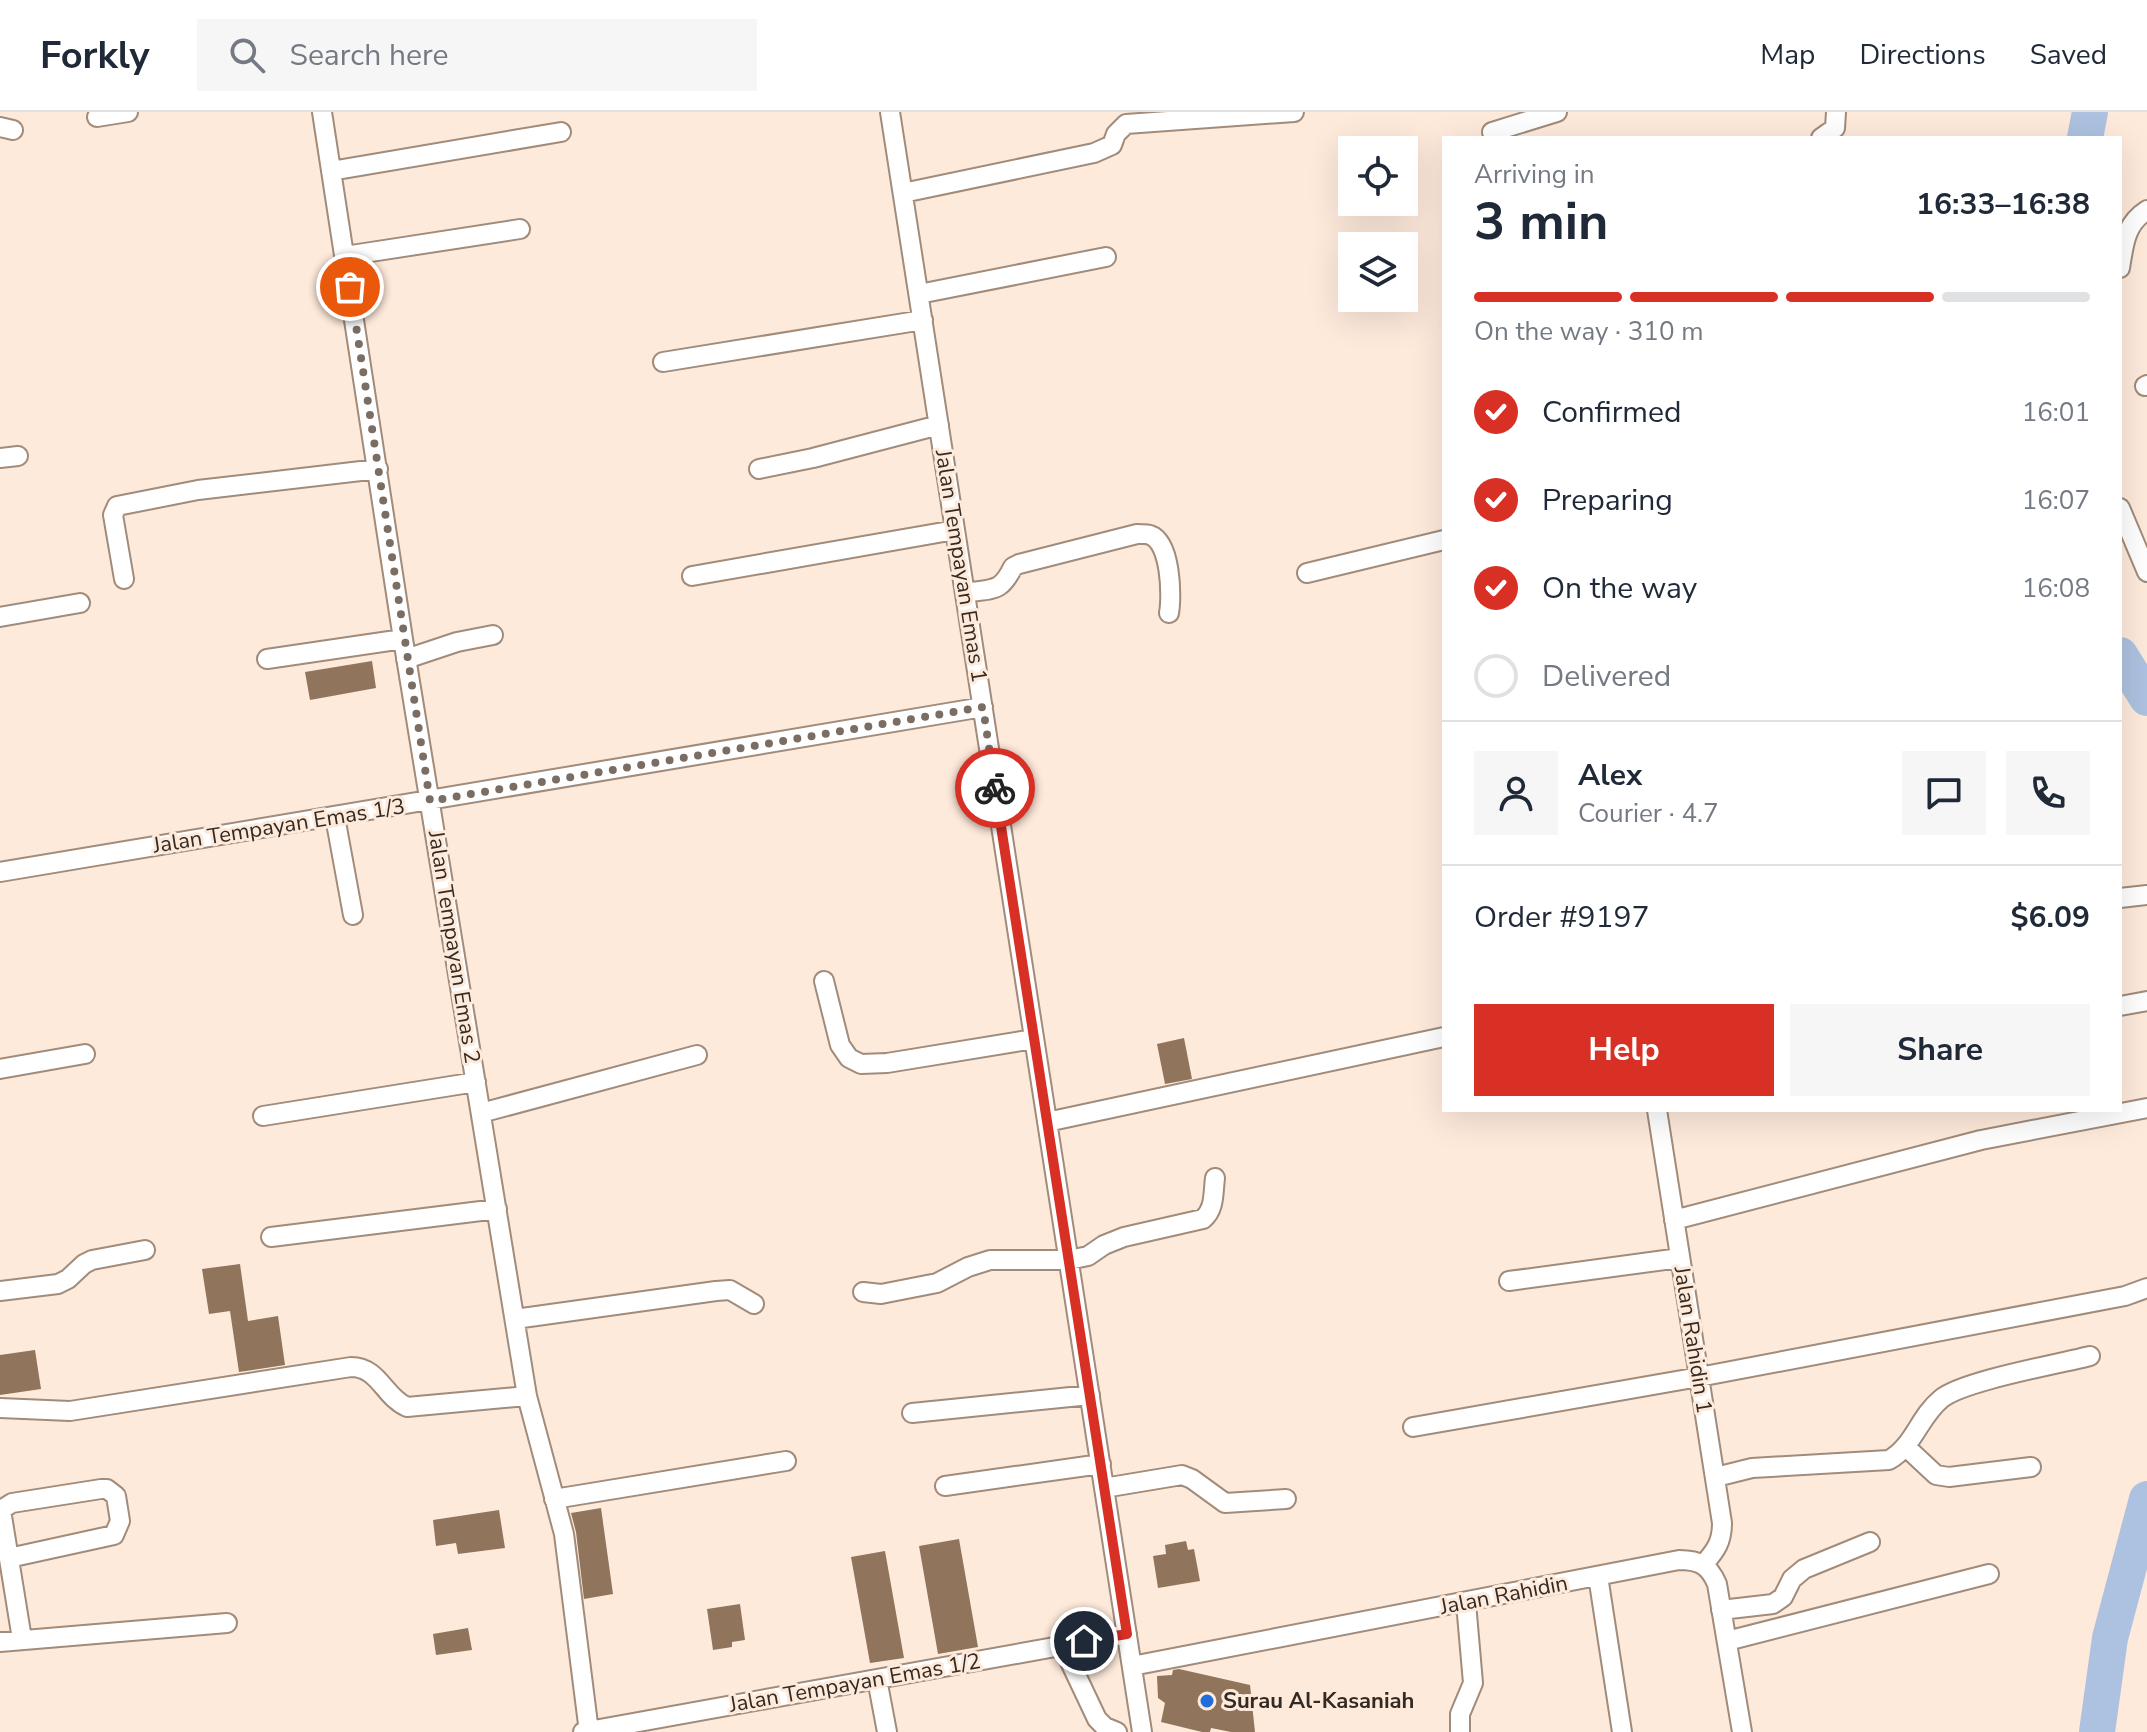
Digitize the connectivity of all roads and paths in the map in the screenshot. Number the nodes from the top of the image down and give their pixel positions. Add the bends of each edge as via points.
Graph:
1 (128, 112) edge
2 (322, 112) edge
3 (890, 112) edge
4 (1294, 112) edge
5 (1488, 112) edge
6 (1557, 112) edge
7 (1836, 112) edge
8 (97, 117) dead end
9 (561, 132) dead end
10 (1492, 135) edge
11 (1824, 136) edge
12 (331, 171) junction
13 (903, 193) junction
14 (2147, 210) edge
15 (520, 229) dead end
16 (2122, 254) edge
17 (345, 256) junction
18 (1106, 257) dead end
19 (919, 294) junction
20 (923, 320) junction
21 (663, 362) dead end
22 (939, 425) junction
23 (378, 469) junction
24 (759, 469) dead end
25 (2122, 513) edge
26 (955, 530) junction
27 (1442, 540) edge
28 (2147, 572) edge
29 (1307, 573) dead end
30 (692, 576) dead end
31 (124, 579) dead end
32 (965, 593) junction
33 (80, 603) dead end
34 (1169, 613) dead end
35 (0, 617) edge
36 (493, 635) dead end
37 (403, 639) junction
38 (267, 659) dead end
39 (406, 659) junction
40 (983, 707) junction
41 (430, 801) junction
42 (335, 817) junction
43 (0, 872) edge
44 (2147, 895) edge
45 (2122, 898) edge
46 (353, 915) dead end
47 (824, 981) dead end
48 (2147, 1001) edge
49 (2122, 1006) edge
50 (1442, 1037) edge
51 (1034, 1039) junction
52 (85, 1054) dead end
53 (697, 1055) dead end
54 (0, 1069) edge
55 (476, 1082) junction
56 (2147, 1108) edge
57 (1657, 1112) edge
58 (481, 1113) junction
59 (263, 1116) dead end
60 (1047, 1122) junction
61 (1215, 1178) dead end
62 (497, 1209) junction
63 (1674, 1220) junction
64 (271, 1237) dead end
65 (145, 1250) dead end
66 (1680, 1258) junction
67 (1069, 1260) junction
68 (1509, 1281) dead end
69 (2147, 1288) edge
70 (0, 1291) edge
71 (863, 1292) dead end
72 (754, 1304) dead end
73 (515, 1319) junction
74 (2090, 1356) dead end
75 (1699, 1377) junction
76 (1090, 1395) junction
77 (527, 1396) junction
78 (0, 1408) edge
79 (912, 1413) dead end
80 (1413, 1427) dead end
81 (1906, 1447) junction
82 (786, 1461) dead end
83 (1101, 1464) junction
84 (2031, 1467) dead end
85 (1716, 1477) junction
86 (945, 1486) dead end
87 (1104, 1488) junction
88 (554, 1499) junction
89 (1286, 1499) dead end
90 (1870, 1542) dead end
91 (9, 1558) junction
92 (1704, 1564) junction
93 (1989, 1574) dead end
94 (1598, 1576) junction
95 (1466, 1603) junction
96 (1721, 1610) junction
97 (227, 1623) dead end
98 (1127, 1634) junction
99 (22, 1639) junction
100 (1727, 1641) junction
101 (0, 1642) edge
102 (1062, 1645) junction
103 (1132, 1666) junction
104 (877, 1679) junction
105 (587, 1732) edge
106 (887, 1732) edge
107 (1117, 1732) edge
108 (1142, 1732) edge
109 (1460, 1732) edge
110 (1622, 1732) edge
111 (1742, 1732) edge

1 - 8 street
2 - 12 street, Jalan Tempayan Emas 2
3 - 13 street, Jalan Tempayan Emas 1
4 - 13 street via 1126,124 1112,145 1094,153
5 - 10 street
6 - 10 street
7 - 11 street via 1835,128
9 - 12 street
12 - 17 street, Jalan Tempayan Emas 2
13 - 19 street, Jalan Tempayan Emas 1
14 - 16 street via 2125,234
15 - 17 street
17 - 23 street, Jalan Tempayan Emas 2
18 - 19 street
19 - 20 street, Jalan Tempayan Emas 1
20 - 21 street
20 - 22 street, Jalan Tempayan Emas 1
22 - 24 street
22 - 26 street, Jalan Tempayan Emas 1
23 - 31 street via 123,503 113,515
23 - 37 street, Jalan Tempayan Emas 2
25 - 28 street
26 - 30 street
26 - 32 street, Jalan Tempayan Emas 1
27 - 29 street
32 - 34 street via 1000,587 1019,564 1149,534 1167,563
32 - 40 street, Jalan Tempayan Emas 1
33 - 35 street
36 - 39 street
37 - 38 street
37 - 39 street, Jalan Tempayan Emas 2
39 - 41 street, Jalan Tempayan Emas 2
40 - 41 street, Jalan Tempayan Emas 1/3
40 - 51 street, Jalan Tempayan Emas 1
41 - 42 street, Jalan Tempayan Emas 1/3
41 - 55 street, Jalan Tempayan Emas 2
42 - 43 street, Jalan Tempayan Emas 1/3
42 - 46 street
44 - 45 street
47 - 51 street via 840,1045 861,1064
48 - 49 street
50 - 60 street
51 - 60 street, Jalan Tempayan Emas 1
52 - 54 street
53 - 58 street
55 - 58 street, Jalan Tempayan Emas 2
55 - 59 street
56 - 63 street via 1981,1140
57 - 63 street, Jalan Rahidin 1
58 - 62 street, Jalan Tempayan Emas 2
60 - 67 street, Jalan Tempayan Emas 1
61 - 67 street via 1212,1207 1203,1219 1124,1237
62 - 64 street
62 - 73 street, Jalan Tempayan Emas 2
63 - 66 street, Jalan Rahidin 1
65 - 70 street via 92,1260 58,1284
66 - 68 street
66 - 75 street, Jalan Rahidin 1
67 - 71 street via 990,1260 937,1283 881,1294
67 - 76 street, Jalan Tempayan Emas 1
69 - 75 street
72 - 73 street via 730,1290
73 - 77 street, Jalan Tempayan Emas 2
74 - 81 street via 1951,1391 1929,1411
75 - 80 street
75 - 85 street, Jalan Rahidin 1
76 - 79 street
76 - 83 street, Jalan Tempayan Emas 1
77 - 78 street via 407,1407 368,1370 351,1367 70,1411
77 - 88 street, Jalan Tempayan Emas 2
81 - 84 street via 1936,1475
81 - 85 street via 1889,1460 1752,1468
82 - 88 street
83 - 86 street
83 - 87 street, Jalan Tempayan Emas 1
85 - 92 street, Jalan Rahidin 1 via 1722,1537
87 - 89 street via 1182,1475 1225,1503
87 - 98 street, Jalan Tempayan Emas 1
88 - 105 street, Jalan Tempayan Emas 2 via 564,1534
90 - 96 street via 1804,1569 1773,1604
91 - 91 street via 1,1510 7,1505 101,1489 116,1496 120,1526 114,1535
91 - 99 street
92 - 94 street, Jalan Rahidin via 1679,1560
92 - 96 street via 1717,1584
93 - 100 street
94 - 95 street, Jalan Rahidin
94 - 110 street
95 - 103 street, Jalan Rahidin
95 - 109 street via 1473,1683 1460,1714
96 - 100 street
97 - 99 street
98 - 102 street, Jalan Tempayan Emas 1/2
98 - 103 street, Jalan Tempayan Emas 1
99 - 101 street
100 - 111 street
102 - 104 street, Jalan Tempayan Emas 1/2
102 - 107 street via 1097,1719
103 - 108 street, Jalan Tempayan Emas 1
104 - 105 street, Jalan Tempayan Emas 1/2
104 - 106 street

